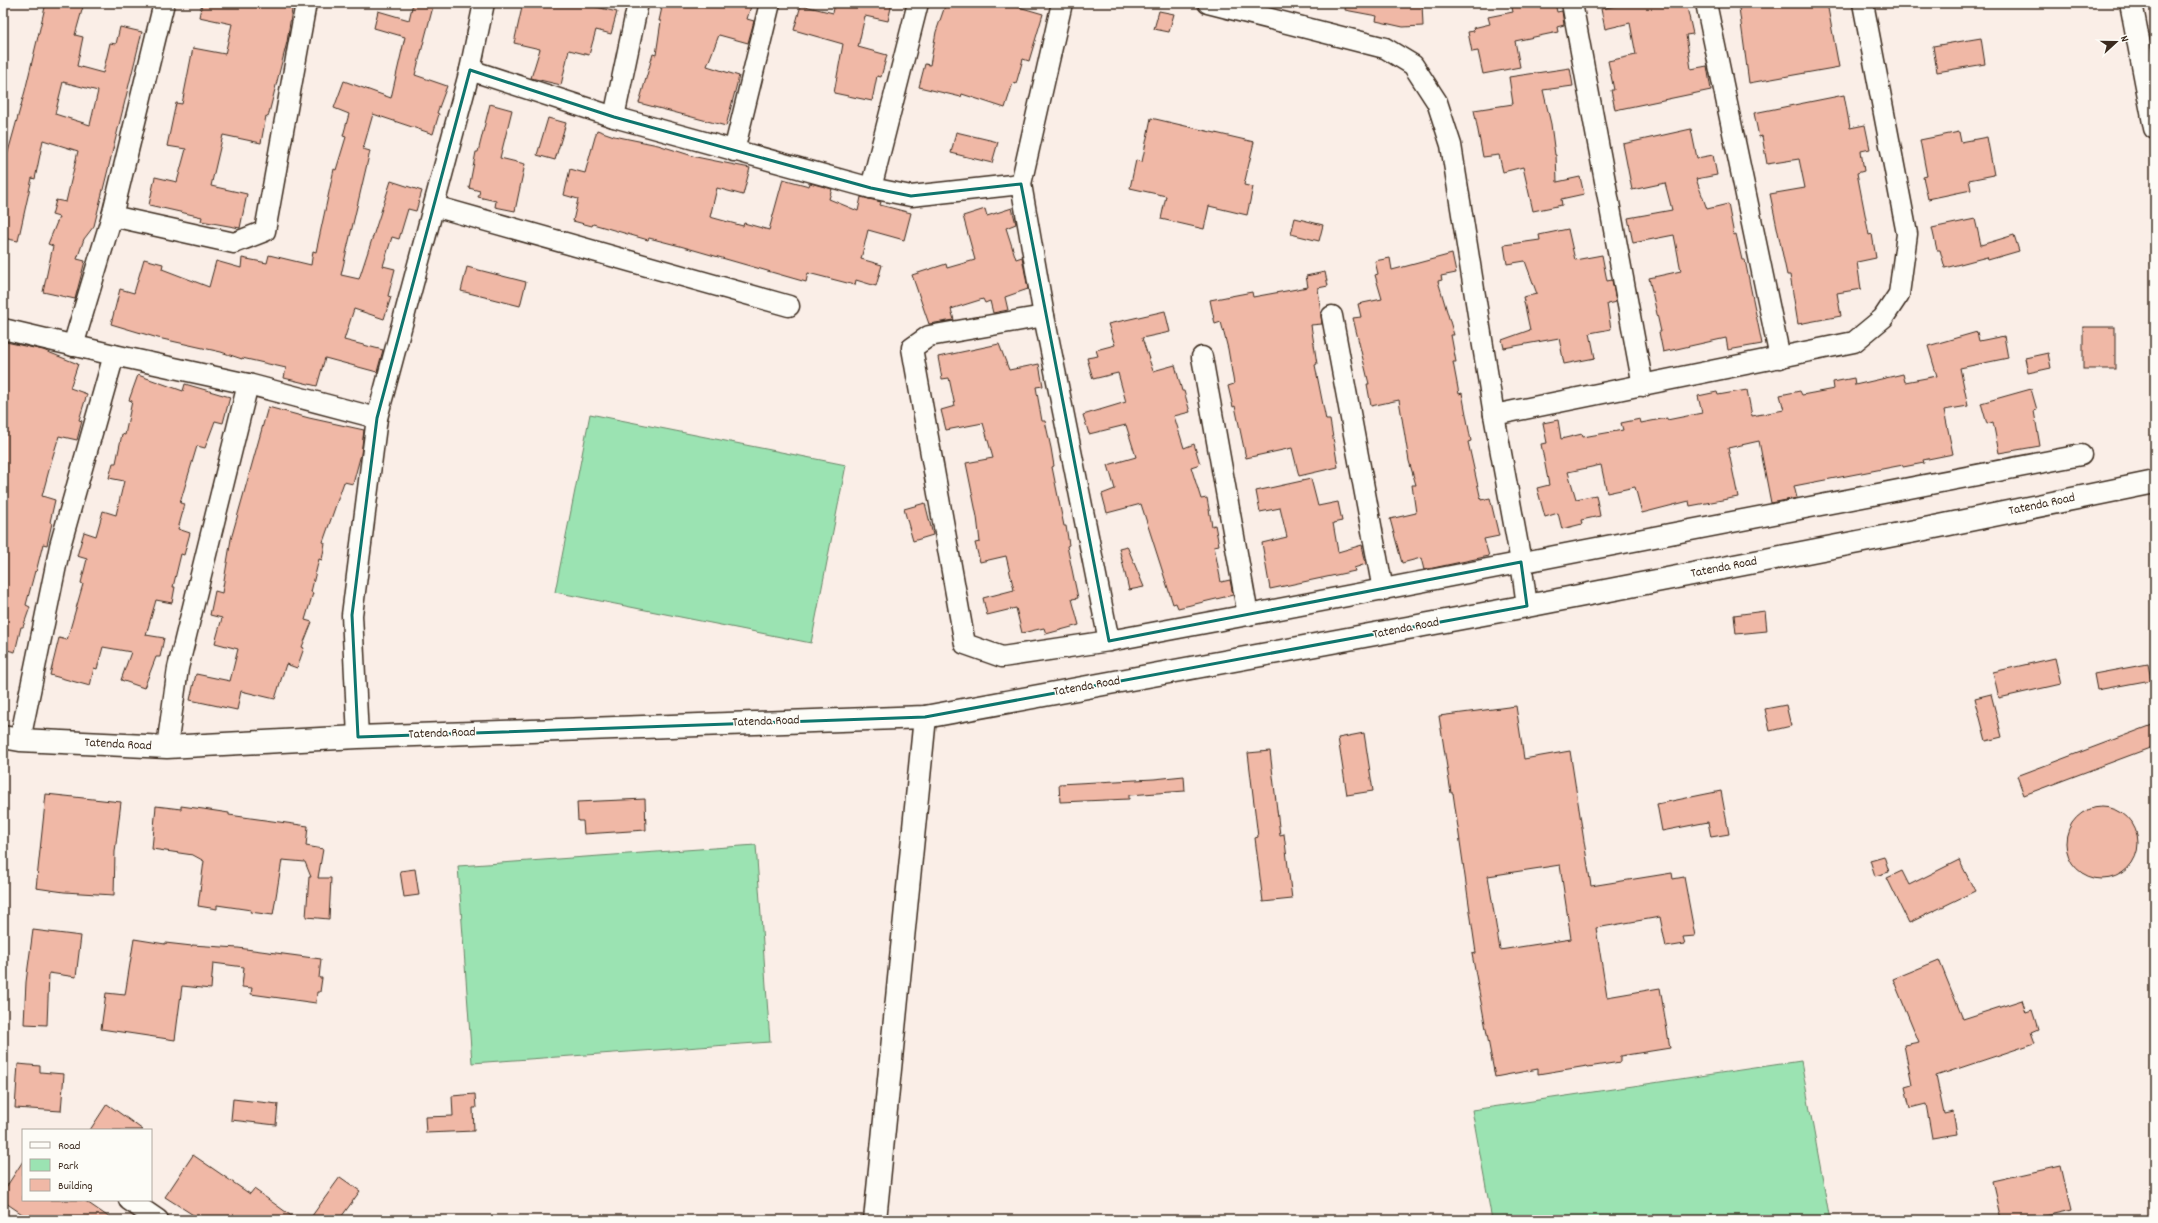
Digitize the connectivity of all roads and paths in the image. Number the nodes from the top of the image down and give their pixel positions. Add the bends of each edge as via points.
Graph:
1 (164, 3) edge
2 (306, 3) edge
3 (484, 3) edge
4 (638, 3) edge
5 (770, 3) edge
6 (918, 3) edge
7 (1062, 3) edge
8 (1208, 3) edge
9 (1572, 3) edge
10 (1706, 3) edge
11 (1863, 3) edge
12 (2131, 3) edge
13 (470, 70) junction
14 (614, 117) junction
15 (2155, 128) edge
16 (734, 151) junction
17 (1021, 184) junction
18 (871, 188) junction
19 (434, 206) junction
20 (112, 216) junction
21 (790, 306) dead end
22 (1044, 316) junction
23 (1332, 316) dead end
24 (3, 329) edge
25 (73, 346) junction
26 (114, 356) junction
27 (1202, 357) dead end
28 (1780, 358) junction
29 (248, 384) junction
30 (1643, 386) junction
31 (1494, 415) junction
32 (377, 418) junction
33 (2082, 455) dead end
34 (2155, 482) edge
35 (1521, 562) junction
36 (1383, 590) junction
37 (1527, 606) junction
38 (1248, 615) junction
39 (1109, 641) junction
40 (925, 717) junction
41 (358, 737) junction
42 (11, 739) edge
43 (167, 747) junction
44 (130, 1201) edge
45 (158, 1220) edge
46 (875, 1220) edge

1 - 20 street
2 - 20 street via 265,231 234,243
3 - 13 street
4 - 14 street
5 - 16 street
6 - 18 street
7 - 17 street
8 - 31 street via 1385,48 1413,65 1437,102 1451,145
9 - 30 street
10 - 28 street
11 - 28 street via 1907,234 1900,294 1883,318 1854,342
12 - 15 street
13 - 14 street
13 - 19 street
14 - 16 street
16 - 18 street
17 - 18 street via 911,196
17 - 22 street
19 - 21 street
19 - 32 street
20 - 25 street
22 - 39 street
22 - 39 street via 929,336 912,348 965,644 1002,657
23 - 36 street
24 - 25 street
25 - 26 street
26 - 29 street
26 - 42 street via 60,546
27 - 38 street
28 - 30 street
29 - 32 street
29 - 43 street via 178,668
30 - 31 street
31 - 35 street
32 - 41 street via 352,615
33 - 35 street
34 - 37 street, Tatenda Road
35 - 36 street
35 - 37 street
36 - 38 street
37 - 40 street, Tatenda Road
38 - 39 street
40 - 41 street, Tatenda Road
40 - 46 street
41 - 43 street, Tatenda Road
42 - 43 street, Tatenda Road
44 - 45 street

